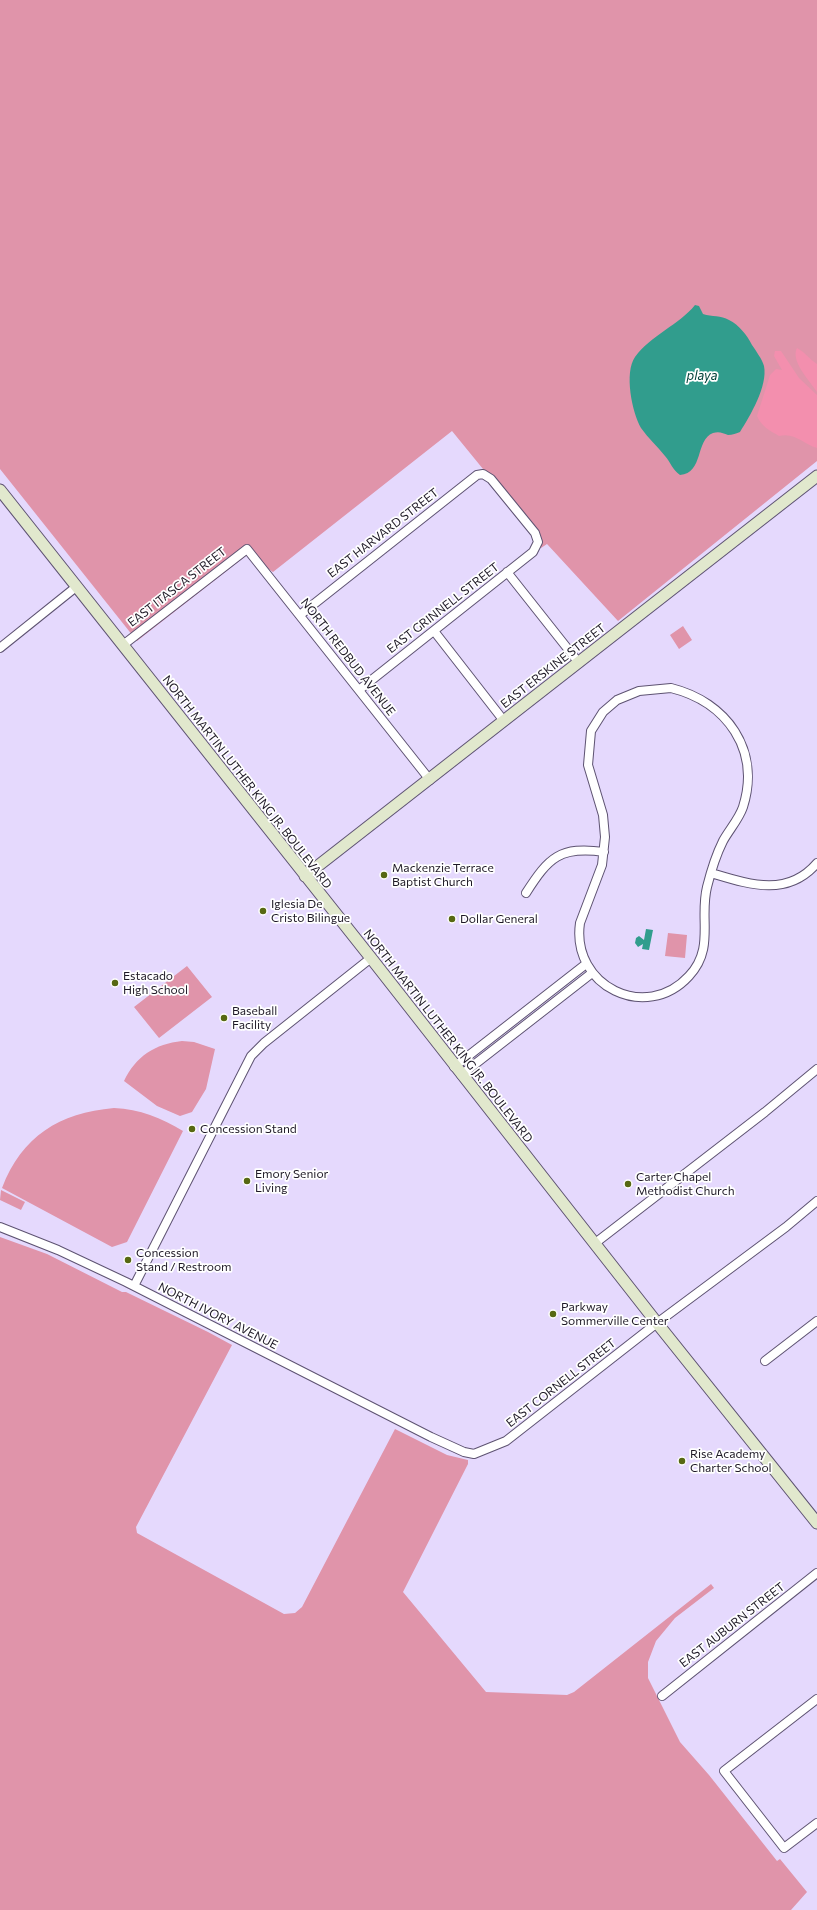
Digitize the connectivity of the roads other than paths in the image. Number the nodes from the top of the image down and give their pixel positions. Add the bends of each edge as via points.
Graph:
1 (817, 476) edge
2 (0, 490) edge
3 (538, 542) joint
4 (247, 549) joint
5 (507, 572) junction
6 (76, 587) junction
7 (300, 615) junction
8 (434, 631) junction
9 (123, 645) junction
10 (0, 648) edge
11 (579, 662) junction
12 (359, 690) junction
13 (504, 721) junction
14 (430, 780) junction
15 (604, 852) junction
16 (817, 863) edge
17 (711, 873) junction
18 (305, 876) junction
19 (526, 893) dead end
20 (371, 958) junction
21 (586, 964) junction
22 (592, 972) junction
23 (817, 1069) edge
24 (458, 1071) junction
25 (817, 1201) edge
26 (0, 1227) edge
27 (594, 1244) junction
28 (134, 1286) junction
29 (817, 1321) edge
30 (657, 1323) junction
31 (765, 1361) dead end
32 (401, 1422) joint
33 (817, 1523) edge
34 (817, 1573) edge
35 (662, 1696) dead end
36 (817, 1699) edge
37 (817, 1823) edge

1 - 11 main road, EAST ERSKINE STREET
2 - 6 main road, NORTH MARTIN LUTHER KING JR. BOULEVARD
3 - 5 street, EAST GRINNELL STREET via 533,552
3 - 7 street, EAST HARVARD STREET via 534,533 491,479 483,474 473,478
4 - 7 street, NORTH REDBUD AVENUE
4 - 9 street, EAST ITASCA STREET
5 - 8 street, EAST GRINNELL STREET
5 - 11 street
6 - 9 main road, NORTH MARTIN LUTHER KING JR. BOULEVARD
6 - 10 street
7 - 12 street, NORTH REDBUD AVENUE
8 - 12 street, EAST GRINNELL STREET
8 - 13 street
9 - 18 main road, NORTH MARTIN LUTHER KING JR. BOULEVARD
11 - 13 main road, EAST ERSKINE STREET
12 - 14 street, NORTH REDBUD AVENUE
13 - 14 main road, EAST ERSKINE STREET
14 - 18 main road, EAST ERSKINE STREET
15 - 17 street via 605,826 588,763 591,731 602,712 615,702 639,691 671,688 691,694 718,710 737,735 745,756 747,783 743,808 724,841
15 - 19 street via 582,849 562,854 543,868
15 - 21 street via 597,881 580,922 580,945
16 - 17 street via 796,881 779,885 750,884
17 - 22 street via 705,901 703,951 695,968 682,982 662,994 637,997 612,989
18 - 20 main road, NORTH MARTIN LUTHER KING JR. BOULEVARD
20 - 24 main road, NORTH MARTIN LUTHER KING JR. BOULEVARD
20 - 28 street via 251,1056
21 - 22 street
21 - 24 street
22 - 24 street
23 - 27 street
24 - 27 main road, NORTH MARTIN LUTHER KING JR. BOULEVARD
25 - 30 street, EAST CORNELL STREET
26 - 28 street, NORTH IVORY AVENUE via 58,1250
27 - 30 main road, NORTH MARTIN LUTHER KING JR. BOULEVARD
28 - 32 street, NORTH IVORY AVENUE
29 - 31 street
30 - 32 street, EAST CORNELL STREET via 496,1446 474,1454 464,1452
30 - 33 main road, NORTH MARTIN LUTHER KING JR. BOULEVARD
34 - 35 street, EAST AUBURN STREET
36 - 37 street via 724,1771 784,1848

